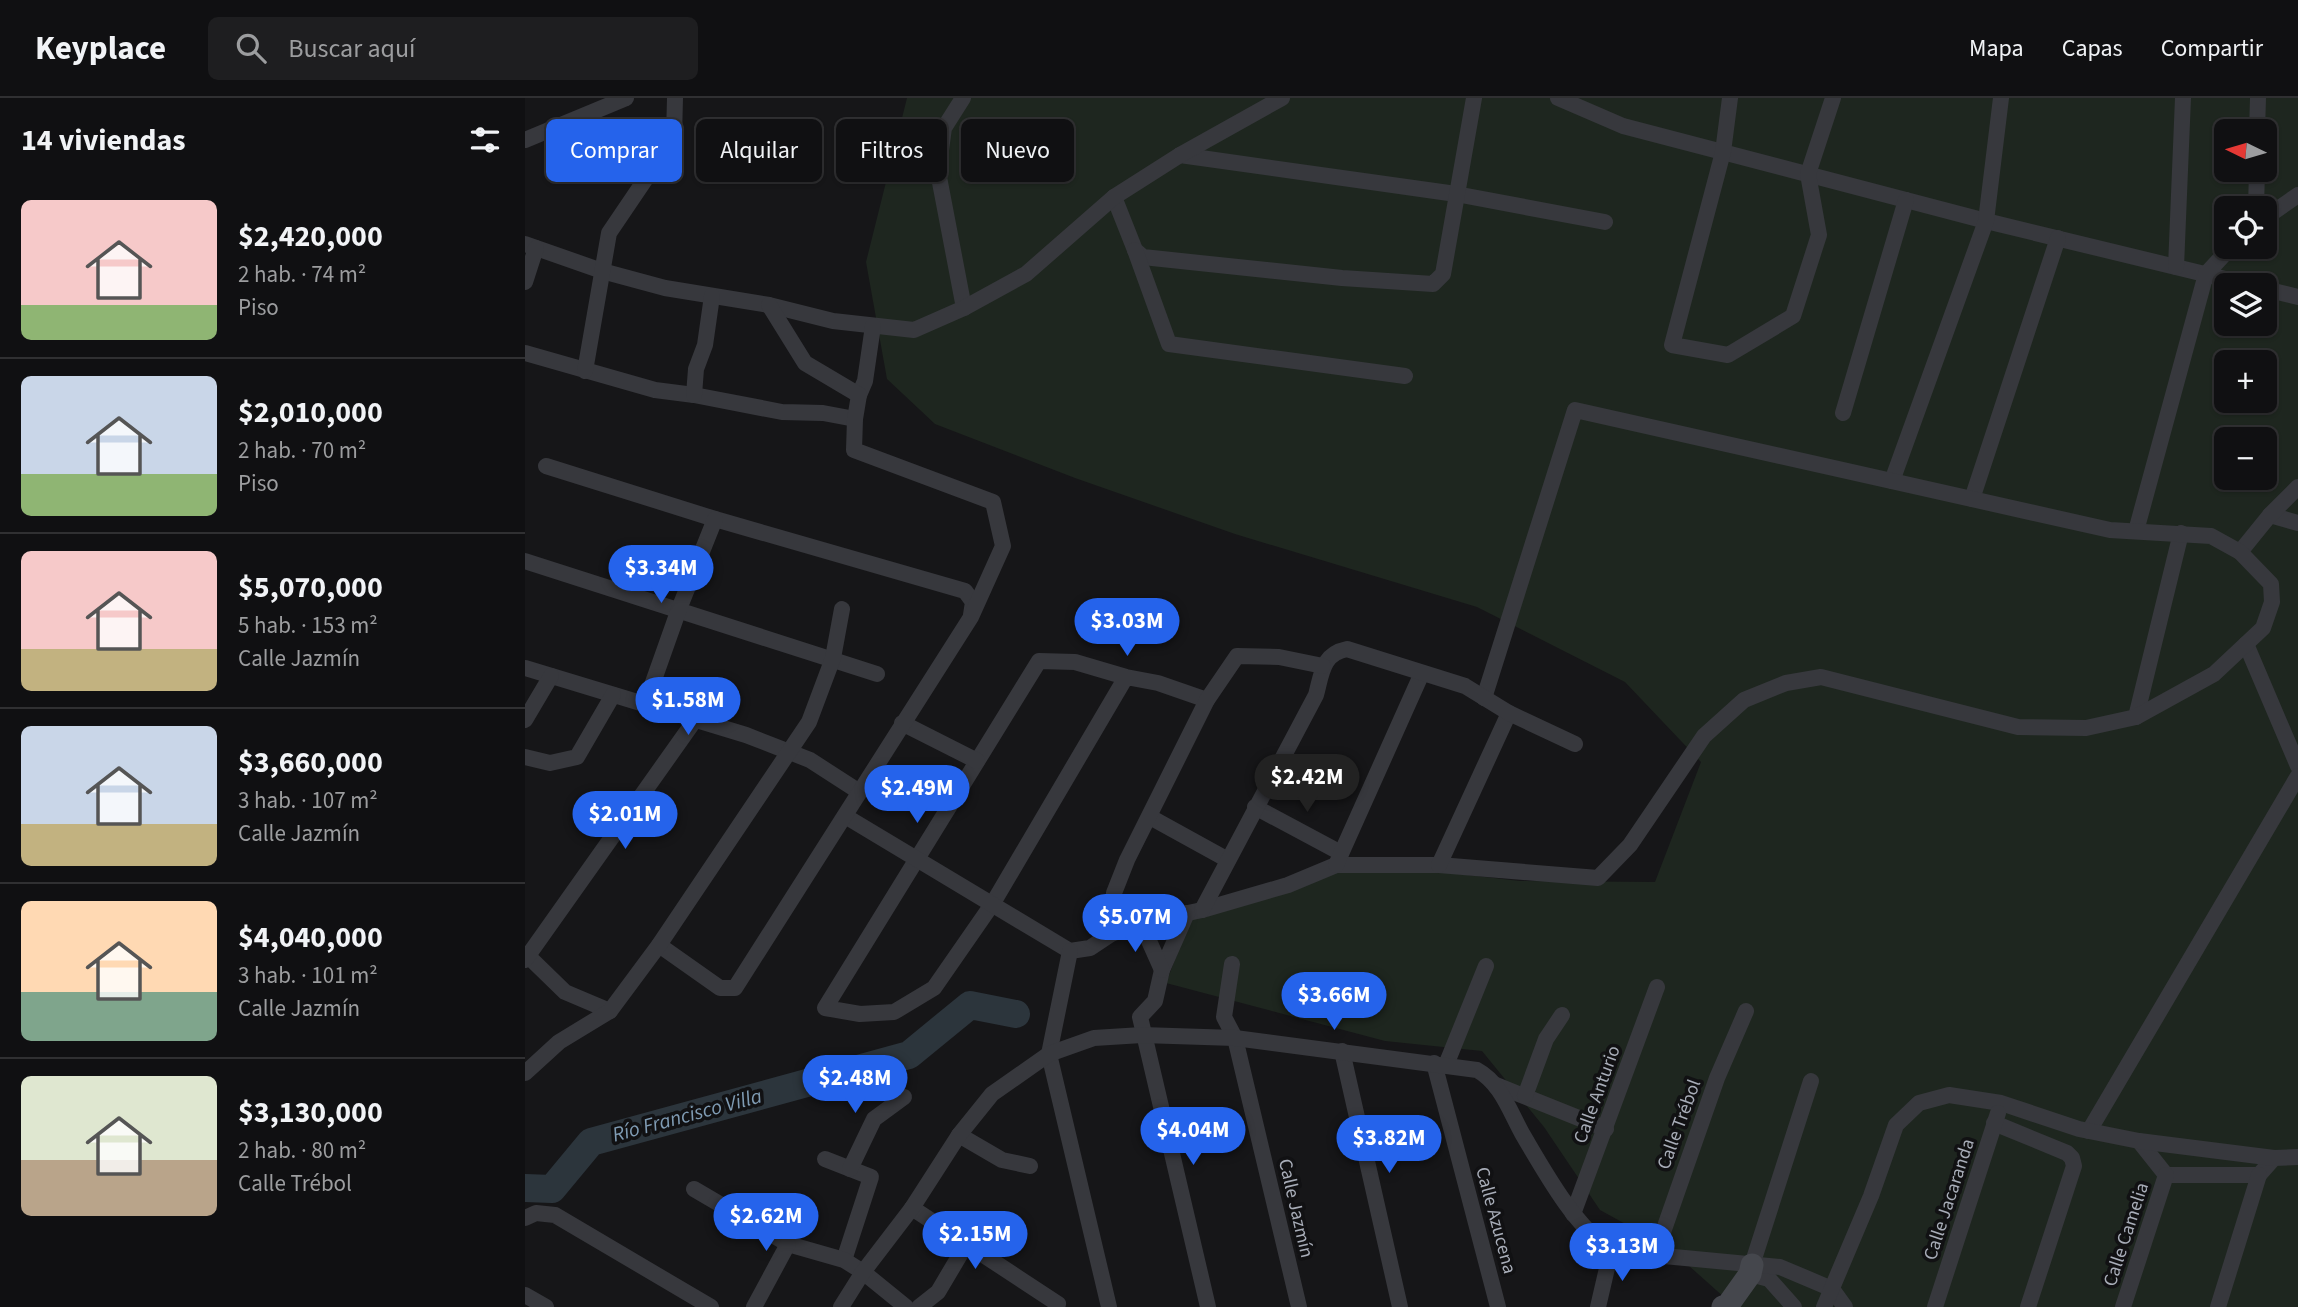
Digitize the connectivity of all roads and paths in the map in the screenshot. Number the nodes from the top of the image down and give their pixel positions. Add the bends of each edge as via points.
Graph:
1 (627, 98) edge
2 (675, 98) edge
3 (963, 98) edge
4 (1282, 98) edge
5 (1474, 98) edge
6 (1558, 98) edge
7 (1730, 98) edge
8 (1833, 98) edge
9 (2001, 98) edge
10 (2183, 98) edge
11 (2258, 98) edge
12 (2257, 119) edge
13 (525, 140) edge
14 (1723, 152) junction
15 (1180, 155) junction
16 (1808, 174) junction
17 (1456, 194) junction
18 (2298, 195) edge
19 (1114, 197) junction
20 (1906, 200) junction
21 (2277, 210) edge
22 (1986, 220) junction
23 (1605, 222) dead end
24 (2058, 238) junction
25 (531, 246) edge
26 (1135, 250) junction
27 (2220, 259) edge
28 (2176, 267) junction
29 (602, 271) junction
30 (2206, 274) junction
31 (2214, 276) edge
32 (525, 282) edge
33 (2277, 292) edge
34 (712, 296) junction
35 (2298, 297) edge
36 (769, 305) junction
37 (964, 308) junction
38 (873, 326) junction
39 (525, 353) edge
40 (585, 371) junction
41 (1405, 376) dead end
42 (859, 394) junction
43 (694, 395) junction
44 (1843, 413) dead end
45 (855, 419) junction
46 (546, 466) dead end
47 (1892, 481) junction
48 (2298, 487) edge
49 (1972, 499) junction
50 (2270, 515) junction
51 (715, 519) junction
52 (2298, 523) edge
53 (2136, 531) junction
54 (2181, 533) junction
55 (2240, 552) junction
56 (525, 561) edge
57 (842, 609) dead end
58 (679, 610) junction
59 (971, 617) junction
60 (2246, 644) junction
61 (834, 658) junction
62 (1323, 666) junction
63 (525, 668) edge
64 (1422, 673) junction
65 (877, 674) dead end
66 (551, 676) junction
67 (1126, 677) junction
68 (613, 695) junction
69 (1484, 698) junction
70 (1207, 700) junction
71 (645, 705) junction
72 (1509, 713) junction
73 (2136, 717) junction
74 (525, 720) edge
75 (695, 720) junction
76 (902, 723) junction
77 (1575, 744) dead end
78 (789, 752) junction
79 (525, 757) edge
80 (977, 761) junction
81 (2298, 766) edge
82 (2298, 776) edge
83 (858, 791) junction
84 (1255, 807) junction
85 (845, 816) junction
86 (1150, 817) junction
87 (918, 859) junction
88 (1339, 859) junction
89 (1228, 860) junction
90 (1439, 865) junction
91 (993, 904) junction
92 (1194, 911) junction
93 (1141, 923) junction
94 (1111, 934) junction
95 (659, 945) junction
96 (1070, 951) junction
97 (526, 958) edge
98 (1232, 964) dead end
99 (1486, 966) dead end
100 (1162, 970) junction
101 (1657, 987) dead end
102 (610, 1011) junction
103 (1746, 1011) dead end
104 (1562, 1015) dead end
105 (1142, 1035) junction
106 (1235, 1038) junction
107 (1342, 1051) junction
108 (1049, 1054) junction
109 (1440, 1064) junction
110 (525, 1073) edge
111 (1811, 1081) dead end
112 (1496, 1084) junction
113 (1525, 1096) junction
114 (904, 1097) dead end
115 (2001, 1103) junction
116 (1994, 1123) junction
117 (1606, 1129) junction
118 (2089, 1131) junction
119 (959, 1135) junction
120 (2139, 1141) junction
121 (2298, 1157) edge
122 (2274, 1158) junction
123 (825, 1159) dead end
124 (1030, 1166) dead end
125 (850, 1168) junction
126 (2167, 1175) junction
127 (2259, 1175) junction
128 (694, 1189) dead end
129 (912, 1208) junction
130 (1573, 1214) junction
131 (525, 1218) edge
132 (967, 1243) junction
133 (787, 1244) junction
134 (1611, 1251) junction
135 (1655, 1255) junction
136 (844, 1260) junction
137 (1751, 1269) junction
138 (863, 1272) junction
139 (1832, 1289) junction
140 (525, 1295) edge
141 (679, 1299) edge
142 (1726, 1306) edge
143 (546, 1307) edge
144 (711, 1307) edge
145 (754, 1307) edge
146 (841, 1307) edge
147 (906, 1307) edge
148 (919, 1307) edge
149 (1056, 1307) edge
150 (1109, 1307) edge
151 (1208, 1307) edge
152 (1299, 1307) edge
153 (1400, 1307) edge
154 (1498, 1307) edge
155 (1598, 1307) edge
156 (1794, 1307) edge
157 (1824, 1307) edge
158 (1845, 1307) edge
159 (1935, 1307) edge
160 (2028, 1307) edge
161 (2123, 1307) edge
162 (2218, 1307) edge

1 - 13 street
2 - 29 street via 674,137 609,233
3 - 37 street via 944,128 937,172
4 - 15 street
5 - 17 street
6 - 14 street via 1623,126
7 - 14 street
8 - 16 street
9 - 22 street
10 - 28 street
11 - 12 street
14 - 16 street
14 - 16 street via 1672,345 1728,355 1793,316 1819,235
15 - 17 street
15 - 19 street
16 - 20 street
17 - 23 street
17 - 26 street via 1443,274 1433,284 1143,257
18 - 21 street
19 - 26 street
19 - 37 street via 1026,274
20 - 22 street
20 - 44 street
22 - 24 street
22 - 47 street
24 - 28 street
24 - 49 street
25 - 29 street
25 - 32 street
26 - 41 street via 1169,344
27 - 30 street
28 - 30 street
29 - 34 street
29 - 40 street
30 - 31 street
30 - 53 street
33 - 35 street
34 - 36 street
34 - 43 street
36 - 38 street
36 - 42 street via 805,363
37 - 38 street via 914,330
38 - 42 street
39 - 40 street
40 - 43 street via 655,390
42 - 45 street
43 - 45 street via 782,412
45 - 59 street via 854,450 993,502 1003,546
46 - 51 street
47 - 49 street
47 - 69 street via 1575,410
48 - 50 street
49 - 53 street via 2110,530
50 - 52 street
50 - 55 street
51 - 58 street
51 - 59 street via 965,591 973,602
53 - 54 street
54 - 55 street via 2211,536
54 - 73 street
55 - 60 street via 2271,584 2273,602 2263,628
56 - 58 street
57 - 61 street
58 - 61 street
58 - 71 street
59 - 76 street
60 - 73 street via 2214,674
60 - 81 street
61 - 65 street
61 - 78 street via 809,722
62 - 64 street via 1335,652 1347,649
62 - 70 street via 1279,657 1237,656
62 - 84 street via 1316,695
63 - 66 street
64 - 69 street via 1465,686
64 - 88 street
66 - 68 street
66 - 74 street
67 - 70 street
67 - 80 street via 1075,662 1039,661
67 - 91 street
68 - 71 street
68 - 79 street via 577,757 550,763
69 - 72 street
70 - 86 street
71 - 75 street
72 - 77 street
72 - 90 street
73 - 90 street via 2086,728 2018,727 1821,677 1786,683 1744,699 1703,736 1630,845 1598,878
75 - 78 street
75 - 97 street
76 - 80 street
76 - 83 street
78 - 83 street
78 - 95 street
80 - 87 street
82 - 118 street
83 - 85 street
84 - 88 street
84 - 89 street
85 - 87 street
85 - 95 street via 735,988 720,988
86 - 89 street
86 - 94 street via 1114,893
87 - 91 street
87 - 91 street via 825,1008 860,1014 894,1012 934,988
88 - 90 street
88 - 92 street via 1288,885
89 - 92 street
91 - 96 street
92 - 93 street
92 - 100 street
93 - 94 street
93 - 100 street
94 - 96 street via 1090,948
95 - 102 street
96 - 108 street
97 - 102 street via 565,992
98 - 106 street, Calle Jazmín via 1224,1017
99 - 109 street
100 - 105 street via 1155,1001 1140,1017
101 - 117 street, Calle Anturio
102 - 110 street via 559,1042
103 - 135 street, Calle Trébol via 1717,1078
104 - 113 street via 1546,1039
105 - 106 street
105 - 108 street via 1094,1038
105 - 151 street
106 - 107 street
106 - 152 street, Calle Jazmín
107 - 109 street
107 - 153 street
108 - 119 street via 992,1094
108 - 150 street
109 - 112 street via 1477,1070
109 - 154 street, Calle Azucena
111 - 137 street
112 - 113 street
112 - 130 street
113 - 117 street
114 - 125 street via 874,1119
115 - 116 street, Calle Jacaranda
115 - 118 street
115 - 139 street via 1949,1095 1919,1103 1896,1125
116 - 159 street, Calle Jacaranda
116 - 160 street via 2067,1153 2074,1166
117 - 130 street, Calle Anturio
118 - 120 street
119 - 124 street via 1002,1160
119 - 129 street
120 - 122 street
120 - 126 street
121 - 122 street
122 - 127 street
123 - 125 street
125 - 136 street via 871,1177
126 - 127 street
126 - 161 street, Calle Camelia
127 - 162 street
128 - 133 street
129 - 132 street
129 - 138 street
130 - 134 street
131 - 141 street via 535,1213 555,1215
132 - 148 street via 938,1292
132 - 149 street via 1058,1304
133 - 136 street
133 - 145 street
134 - 135 street
134 - 155 street
135 - 137 street
136 - 138 street
137 - 139 street via 1780,1267
137 - 142 street
137 - 156 street via 1769,1279
138 - 146 street
138 - 147 street
139 - 157 street
139 - 158 street
140 - 143 street
141 - 144 street

